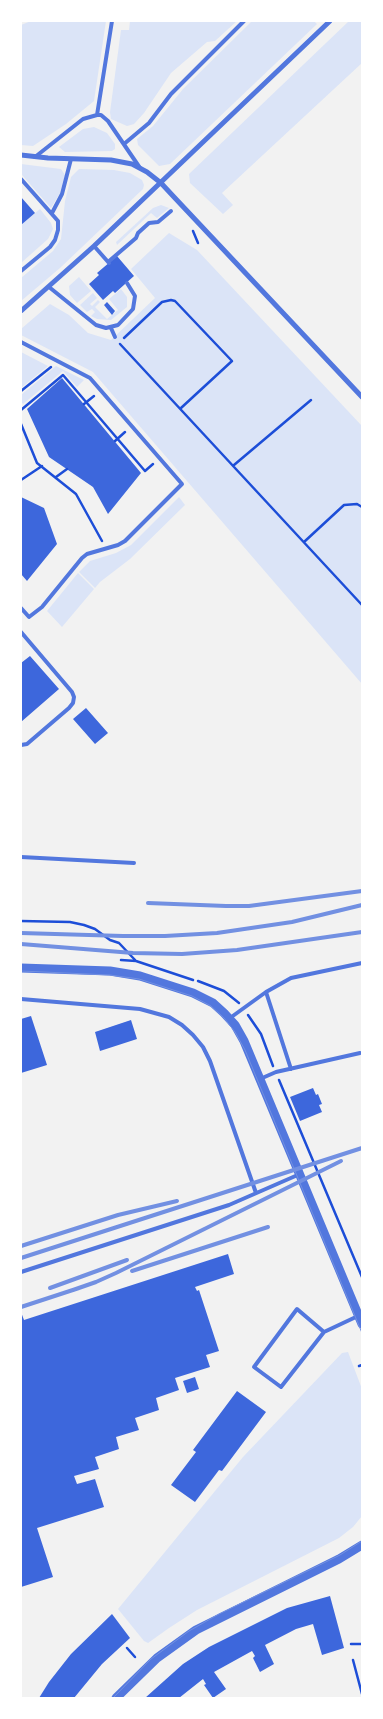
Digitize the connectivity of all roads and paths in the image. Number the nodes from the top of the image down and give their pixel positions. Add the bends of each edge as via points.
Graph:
1 (112, 21) edge
2 (244, 21) edge
3 (330, 21) edge
4 (97, 115) junction
5 (124, 144) junction
6 (21, 155) edge
7 (35, 157) junction
8 (71, 159) junction
9 (140, 168) junction
10 (21, 179) edge
11 (161, 183) junction
12 (171, 211) dead end
13 (52, 213) junction
14 (94, 246) junction
15 (21, 271) edge
16 (127, 283) dead end
17 (49, 287) junction
18 (21, 311) edge
19 (111, 328) junction
20 (115, 337) dead end
21 (21, 342) edge
22 (44, 362) dead end
23 (100, 390) junction
24 (21, 391) edge
25 (362, 397) edge
26 (311, 400) dead end
27 (85, 403) junction
28 (181, 408) junction
29 (21, 410) edge
30 (21, 424) edge
31 (132, 426) junction
32 (116, 440) junction
33 (160, 458) junction
34 (234, 465) junction
35 (42, 466) junction
36 (67, 469) dead end
37 (55, 477) junction
38 (21, 480) edge
39 (362, 507) edge
40 (304, 542) junction
41 (106, 548) junction
42 (362, 605) edge
43 (21, 608) edge
44 (21, 632) edge
45 (21, 745) edge
46 (21, 857) edge
47 (134, 863) dead end
48 (21, 921) edge
49 (119, 960) dead end
50 (136, 961) junction
51 (362, 963) edge
52 (21, 968) edge
53 (266, 992) junction
54 (21, 999) edge
55 (243, 1008) junction
56 (230, 1019) junction
57 (360, 1053) dead end
58 (291, 1069) junction
59 (276, 1072) junction
60 (260, 1079) junction
61 (300, 1174) junction
62 (256, 1194) junction
63 (21, 1272) edge
64 (362, 1277) edge
65 (361, 1318) edge
66 (324, 1332) junction
67 (362, 1545) edge
68 (351, 1644) dead end
69 (362, 1644) edge
70 (127, 1648) dead end
71 (135, 1657) dead end
72 (353, 1660) dead end
73 (360, 1683) edge
74 (362, 1694) edge
75 (116, 1698) edge

1 - 4 lane
2 - 5 lane via 171,94 149,123
3 - 11 street
4 - 5 lane via 108,121
4 - 7 lane via 84,119
5 - 9 lane
6 - 7 street
7 - 8 street
8 - 9 street via 110,160
8 - 13 lane via 62,194
9 - 11 street
10 - 13 lane
11 - 14 street
11 - 25 street
12 - 14 lane via 158,222 149,223 108,262
13 - 15 lane via 58,221 55,240
14 - 17 street
16 - 19 lane via 135,296 134,305
17 - 18 street
17 - 19 lane via 96,325
19 - 20 lane
21 - 23 lane via 90,378
22 - 24 path via 52,366
23 - 27 path
23 - 31 lane
26 - 34 path
27 - 29 path via 63,374
27 - 32 path
28 - 28 path via 232,361 175,301 166,300 119,343
28 - 34 path
30 - 35 path via 37,463
31 - 32 path
31 - 33 lane
32 - 33 path via 145,471
33 - 41 lane via 182,484 125,541
34 - 40 path
35 - 37 path
35 - 38 path
36 - 37 path
37 - 41 path via 76,494
39 - 40 path via 344,505
40 - 42 path
41 - 43 lane via 82,558 42,607 29,617
44 - 45 lane via 74,697 69,708 27,744
46 - 47 lane
48 - 50 path via 84,925 119,943
49 - 50 path
50 - 55 path via 224,991
51 - 53 lane via 303,974
52 - 56 street via 143,976 201,997 220,1008
53 - 55 lane
53 - 58 lane
54 - 62 lane via 140,1009 169,1017 182,1025 198,1041 210,1061
55 - 56 lane
55 - 59 path via 260,1034
56 - 60 street via 244,1041
57 - 58 lane
58 - 59 lane
59 - 60 lane
59 - 64 path
60 - 61 street
61 - 62 lane
61 - 65 street
62 - 63 lane
65 - 66 lane
66 - 66 lane via 297,1309 254,1367 282,1387
67 - 75 street via 196,1630 157,1658
68 - 69 path
70 - 71 path
72 - 73 path
73 - 74 path

